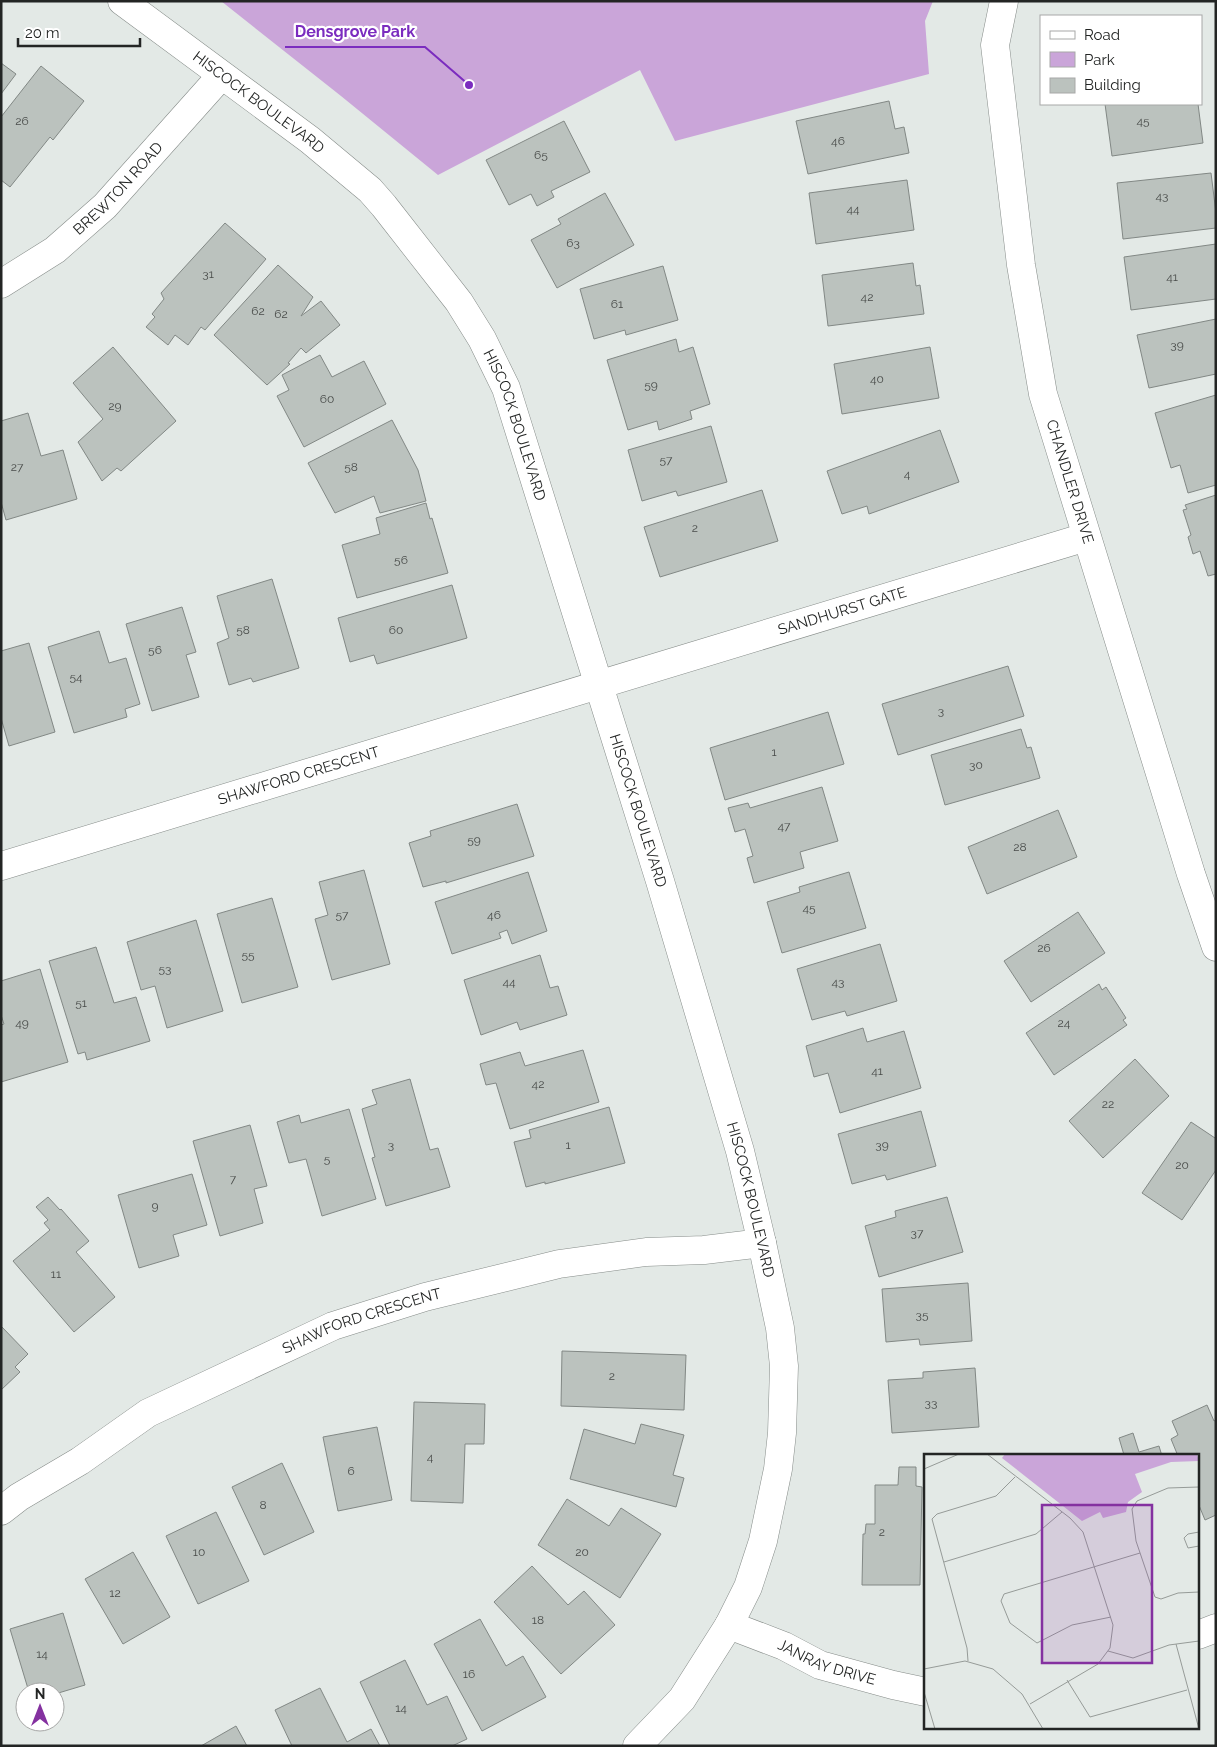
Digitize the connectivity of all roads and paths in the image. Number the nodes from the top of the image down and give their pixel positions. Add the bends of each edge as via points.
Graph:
1 (122, 1) edge
2 (1004, 1) edge
3 (221, 76) junction
4 (1, 284) edge
5 (1086, 537) junction
6 (597, 684) junction
7 (1, 866) edge
8 (1216, 947) edge
9 (762, 1243) junction
10 (1, 1511) edge
11 (729, 1625) junction
12 (1216, 1628) edge
13 (1200, 1634) edge
14 (924, 1692) edge
15 (637, 1746) edge

1 - 3 street, HISCOCK BOULEVARD
2 - 5 street, CHANDLER DRIVE via 995,45 1021,265 1043,394
3 - 4 street, BREWTON ROAD via 105,206 55,250
3 - 6 street, HISCOCK BOULEVARD via 310,140 370,190 458,302 482,339 506,388
5 - 6 street, SANDHURST GATE
5 - 8 street, CHANDLER DRIVE
6 - 7 street, SHAWFORD CRESCENT
6 - 9 street, HISCOCK BOULEVARD via 660,881 740,1151
9 - 10 street, SHAWFORD CRESCENT via 646,1252 559,1264 425,1297 333,1326 148,1413
9 - 11 street, HISCOCK BOULEVARD via 780,1328 784,1366 782,1433 763,1541 748,1587
11 - 14 street, JANRAY DRIVE via 784,1646 820,1665
11 - 15 street, HISCOCK BOULEVARD via 682,1699
12 - 13 street

